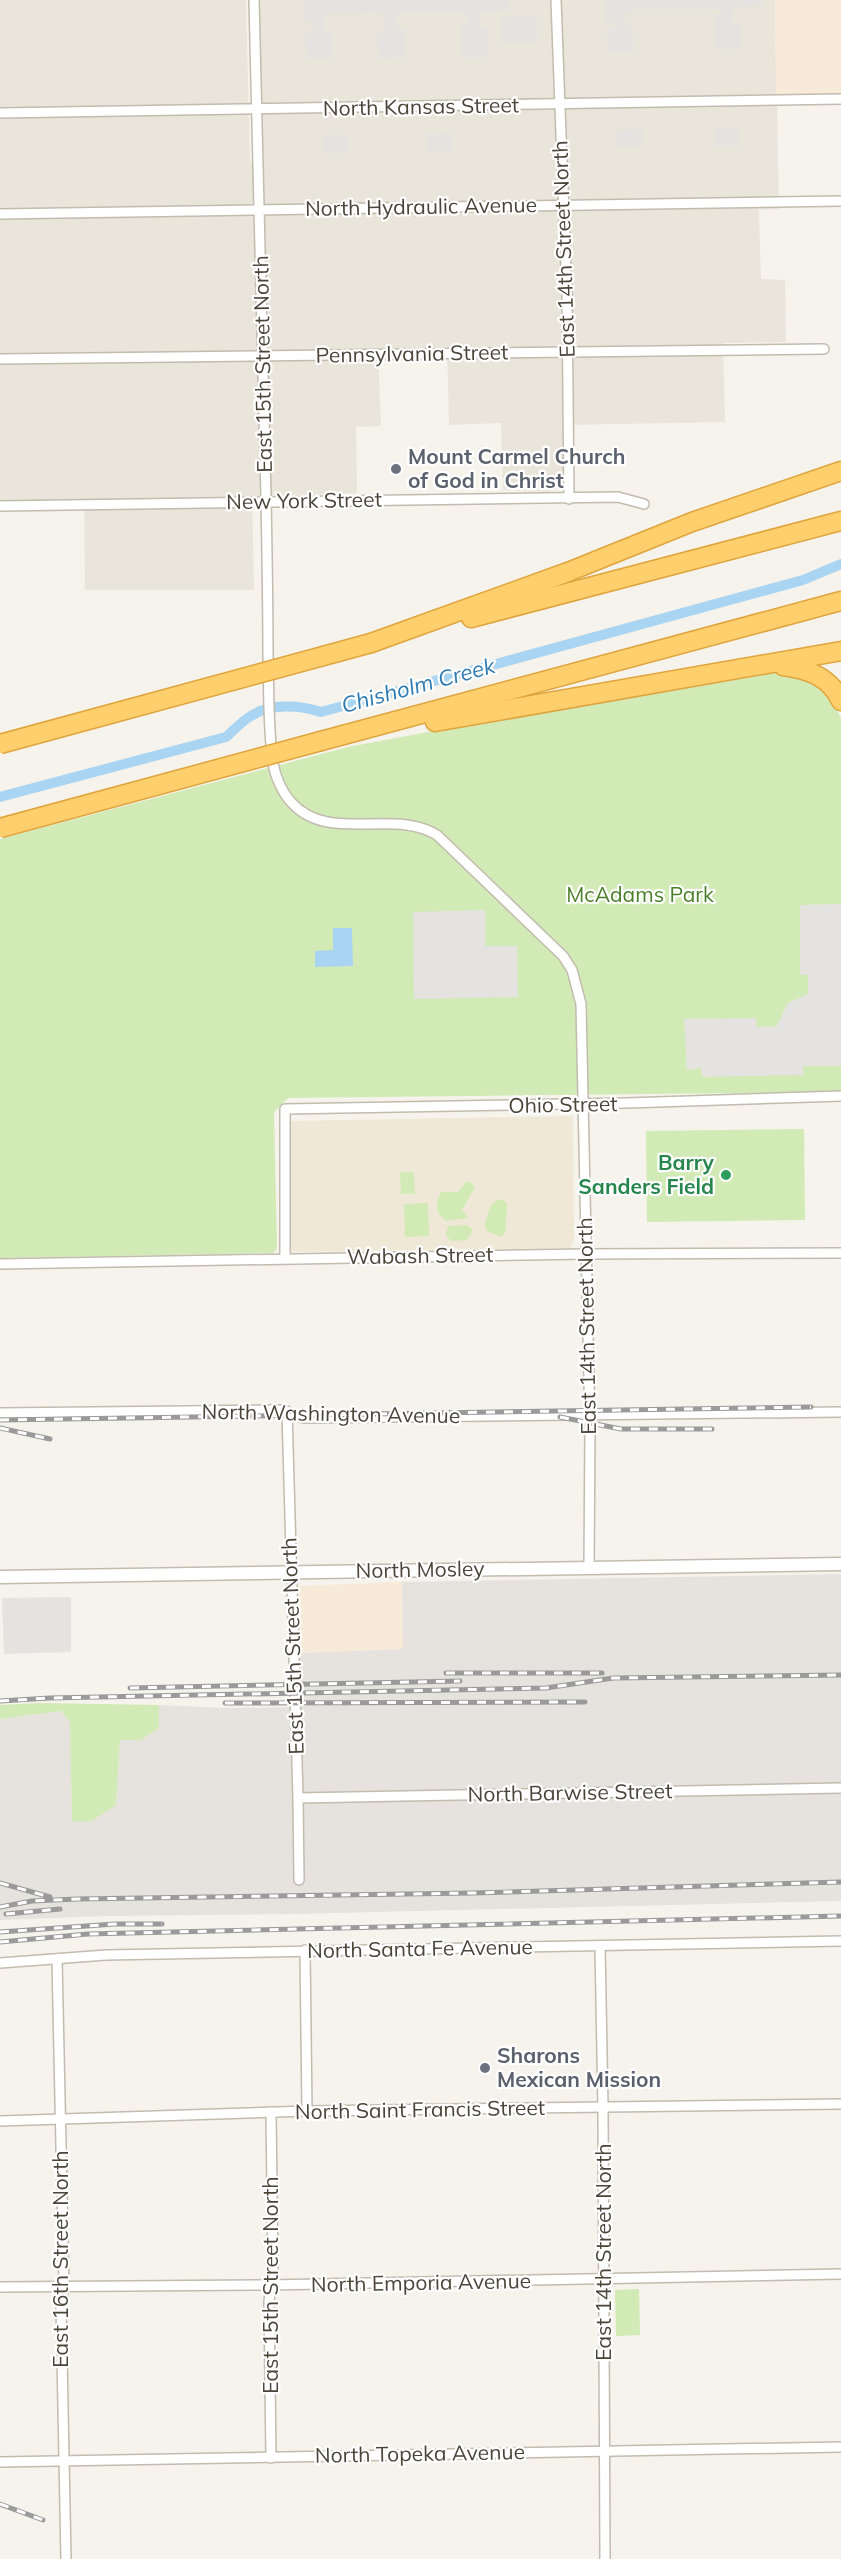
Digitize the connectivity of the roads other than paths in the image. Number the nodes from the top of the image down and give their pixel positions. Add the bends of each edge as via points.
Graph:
1 (254, 0) edge
2 (556, 0) edge
3 (841, 99) edge
4 (560, 104) junction
5 (257, 110) junction
6 (0, 113) edge
7 (841, 201) edge
8 (564, 205) junction
9 (260, 210) junction
10 (0, 214) edge
11 (824, 349) dead end
12 (568, 351) junction
13 (264, 356) junction
14 (0, 359) edge
15 (841, 471) edge
16 (569, 499) junction
17 (266, 503) junction
18 (644, 504) dead end
19 (0, 506) edge
20 (841, 521) edge
21 (841, 601) edge
22 (371, 643) junction
23 (841, 651) edge
24 (763, 663) junction
25 (841, 701) edge
26 (270, 729) joint
27 (321, 741) junction
28 (0, 744) edge
29 (0, 828) edge
30 (841, 1096) edge
31 (583, 1104) junction
32 (841, 1253) edge
33 (585, 1254) junction
34 (285, 1258) junction
35 (0, 1264) edge
36 (287, 1411) junction
37 (841, 1412) edge
38 (0, 1413) edge
39 (589, 1415) junction
40 (841, 1564) edge
41 (589, 1567) junction
42 (291, 1572) junction
43 (0, 1576) edge
44 (841, 1788) edge
45 (298, 1798) junction
46 (298, 1880) dead end
47 (841, 1941) edge
48 (600, 1946) junction
49 (305, 1950) junction
50 (57, 1959) junction
51 (0, 1963) edge
52 (841, 2104) edge
53 (603, 2107) junction
54 (307, 2111) junction
55 (272, 2112) junction
56 (0, 2121) edge
57 (60, 2121) junction
58 (841, 2274) edge
59 (604, 2280) junction
60 (270, 2285) junction
61 (64, 2286) junction
62 (0, 2287) edge
63 (841, 2447) edge
64 (605, 2449) junction
65 (271, 2458) junction
66 (63, 2461) junction
67 (0, 2462) edge
68 (66, 2559) edge
69 (605, 2559) edge

1 - 5 street, East 15th Street North
2 - 4 street, East 14th Street North
3 - 4 street, North Kansas Street
4 - 5 street, North Kansas Street
4 - 8 street, East 14th Street North
5 - 6 street, North Kansas Street
5 - 9 street, East 15th Street North
7 - 8 street, North Hydraulic Avenue
8 - 9 street, North Hydraulic Avenue
8 - 12 street, East 14th Street North
9 - 10 street, North Hydraulic Avenue
9 - 13 street, East 15th Street North
11 - 12 street, Pennsylvania Street
12 - 13 street, Pennsylvania Street
12 - 16 street, East 14th Street North
13 - 14 street, Pennsylvania Street
13 - 17 street, East 15th Street North
15 - 22 highway via 692,522 568,572
16 - 17 street, New York Street
16 - 18 street, New York Street via 618,497
17 - 19 street, New York Street
17 - 26 street, East 15th Street North
20 - 22 highway
21 - 27 highway
22 - 28 highway, bridge
23 - 24 highway
24 - 25 highway via 808,670 824,679
24 - 27 highway
26 - 31 street, East 14th Street North via 273,765 282,788 302,812 316,820 337,823 395,823 429,830 563,956 572,970 581,1004
27 - 29 highway, bridge
30 - 31 street, Ohio Street
31 - 33 street, East 14th Street North
31 - 34 street, Ohio Street via 285,1109
32 - 33 street, Wabash Street
33 - 34 street, Wabash Street
33 - 39 street, East 14th Street North
34 - 35 street, Wabash Street
36 - 38 street, North Washington Avenue
36 - 39 street, North Washington Avenue via 304,1418
36 - 42 street, East 15th Street North
37 - 39 street, North Washington Avenue
39 - 41 street, East 14th Street North
40 - 41 street, North Mosley
41 - 42 street, North Mosley
42 - 43 street, North Mosley
42 - 45 street, East 15th Street North
44 - 45 street, North Barwise Street
45 - 46 street, East 15th Street North
47 - 48 street, North Santa Fe Avenue
48 - 49 street, North Santa Fe Avenue
48 - 53 street, East 14th Street North
49 - 50 street, North Santa Fe Avenue
49 - 54 street
50 - 51 street, North Santa Fe Avenue
50 - 57 street, East 16th Street North
52 - 53 street, North Saint Francis Street
53 - 54 street, North Saint Francis Street
53 - 59 street, East 14th Street North
54 - 55 street, North Saint Francis Street
55 - 57 street, North Saint Francis Street
55 - 60 street, East 15th Street North
56 - 57 street, North Saint Francis Street
57 - 61 street, East 16th Street North
58 - 59 street, North Emporia Avenue
59 - 60 street, North Emporia Avenue
59 - 64 street, East 14th Street North
60 - 61 street, North Emporia Avenue
60 - 65 street, East 15th Street North
61 - 62 street, North Emporia Avenue
61 - 66 street, East 16th Street North
63 - 64 street, North Topeka Avenue
64 - 65 street, North Topeka Avenue
64 - 69 street, East 14th Street North
65 - 66 street, North Topeka Avenue
66 - 67 street, North Topeka Avenue
66 - 68 street, East 16th Street North

